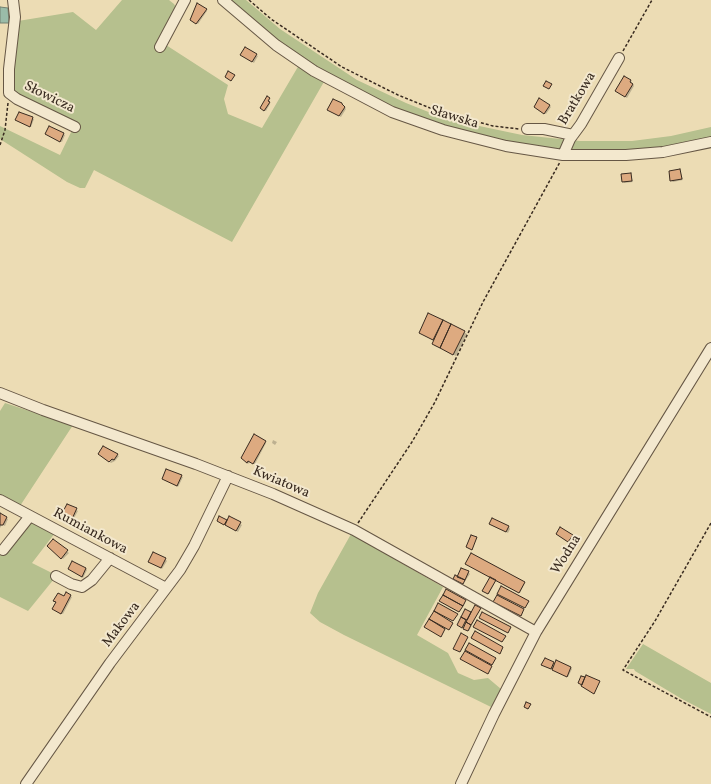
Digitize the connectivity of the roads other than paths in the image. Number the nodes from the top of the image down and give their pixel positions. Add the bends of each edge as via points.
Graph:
1 (13, 0) edge
2 (186, 0) edge
3 (223, 0) edge
4 (160, 47) dead end
5 (619, 58) road end
6 (75, 127) dead end
7 (527, 129) road end
8 (573, 135) junction
9 (711, 142) edge
10 (563, 155) junction
11 (711, 348) edge
12 (0, 392) edge
13 (228, 476) junction
14 (0, 500) edge
15 (30, 516) junction
16 (3, 550) dead end
17 (110, 558) junction
18 (56, 576) dead end
19 (166, 588) junction
20 (536, 632) junction
21 (26, 784) edge
22 (461, 784) edge

1 - 6 street, Słowicza via 15,17 9,93
2 - 4 street
3 - 10 street, Sławska via 294,58 346,89 392,112 477,140
5 - 8 street, Bratkowa
7 - 8 street via 544,129
8 - 10 street, Bratkowa
9 - 10 street, Sławska via 656,153
11 - 20 street, Wodna
12 - 13 street, Kwiatowa via 43,410
13 - 19 street, Makowa via 194,546
13 - 20 street, Kwiatowa via 354,530
14 - 15 street, Rumiankowa
15 - 16 street
15 - 17 street, Rumiankowa
17 - 18 street via 92,580 82,586 71,584
17 - 19 street, Rumiankowa
19 - 21 street, Makowa
20 - 22 street, Wodna

